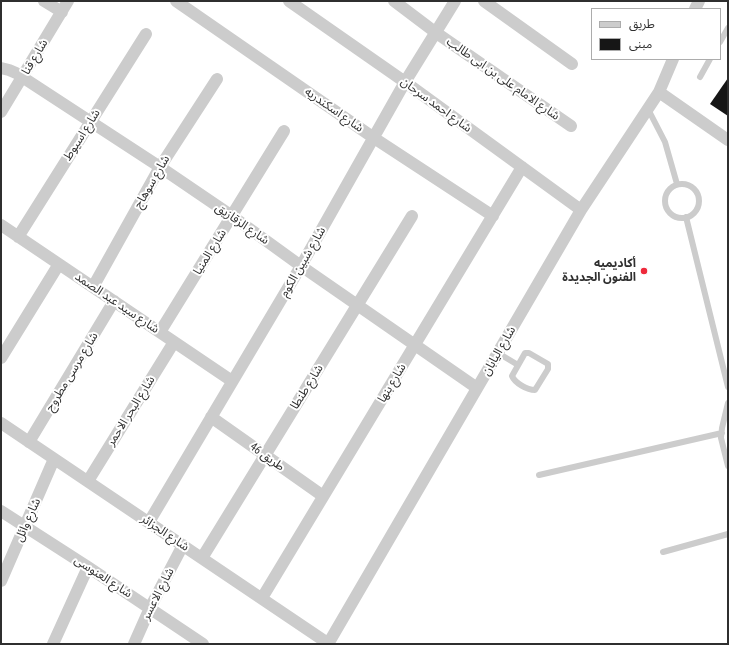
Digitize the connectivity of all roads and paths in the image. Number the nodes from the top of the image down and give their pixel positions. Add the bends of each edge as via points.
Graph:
1 (44, 1) edge
2 (68, 1) edge
3 (176, 1) edge
4 (289, 1) edge
5 (394, 1) edge
6 (455, 1) edge
7 (484, 1) edge
8 (62, 12) junction
9 (728, 28) edge
10 (435, 32) junction
11 (146, 34) dead end
12 (721, 40) edge
13 (673, 60) edge
14 (709, 60) edge
15 (572, 64) dead end
16 (1, 68) edge
17 (700, 77) dead end
18 (23, 78) junction
19 (217, 79) dead end
20 (405, 82) junction
21 (658, 92) junction
22 (647, 108) junction
23 (1, 112) edge
24 (90, 122) junction
25 (571, 126) dead end
26 (284, 131) dead end
27 (374, 138) junction
28 (728, 140) edge
29 (160, 167) junction
30 (522, 167) junction
31 (677, 184) junction
32 (581, 210) junction
33 (232, 216) junction
34 (412, 216) dead end
35 (493, 216) junction
36 (686, 217) junction
37 (4, 228) edge
38 (18, 237) junction
39 (1, 240) edge
40 (59, 264) junction
41 (301, 266) junction
42 (93, 287) junction
43 (114, 301) junction
44 (357, 305) junction
45 (160, 332) junction
46 (174, 342) junction
47 (415, 345) junction
48 (498, 353) junction
49 (1, 358) edge
50 (518, 365) junction
51 (232, 381) junction
52 (728, 387) edge
53 (477, 388) junction
54 (728, 403) edge
55 (211, 417) junction
56 (1, 423) edge
57 (722, 433) junction
58 (29, 442) junction
59 (265, 455) junction
60 (54, 458) junction
61 (728, 466) edge
62 (539, 475) dead end
63 (88, 481) junction
64 (323, 496) junction
65 (1, 511) edge
66 (149, 522) junction
67 (25, 526) junction
68 (728, 534) edge
69 (183, 545) junction
70 (663, 552) dead end
71 (202, 558) junction
72 (88, 566) junction
73 (1, 581) edge
74 (262, 598) junction
75 (150, 608) junction
76 (53, 644) edge
77 (134, 644) edge
78 (203, 644) edge
79 (328, 644) edge

1 - 8 street
2 - 8 street, شارع قنا
3 - 27 street, شارع اسكندريه
4 - 20 street, شارع احمد سرحان
5 - 10 street, شارع الامام على بن ابى طالب
6 - 10 street, شارع شبين الكوم
7 - 15 street
8 - 18 street, شارع قنا
9 - 12 lane
10 - 20 street, شارع شبين الكوم
10 - 25 street, شارع الامام على بن ابى طالب
11 - 24 street, شارع اسيوط
13 - 21 street, شارع اليابان
14 - 17 lane
16 - 18 street, شارع الزقازيق
18 - 23 street, شارع قنا
18 - 24 street, شارع الزقازيق
19 - 29 street, شارع سوهاج
20 - 27 street, شارع شبين الكوم
20 - 30 street, شارع احمد سرحان
21 - 22 street, شارع اليابان
21 - 28 street
22 - 31 lane via 665,142
22 - 32 street, شارع اليابان
24 - 29 street, شارع الزقازيق
24 - 38 street, شارع اسيوط
26 - 33 street, شارع المنيا
27 - 35 street, شارع اسكندريه
27 - 41 street, شارع شبين الكوم
29 - 33 street, شارع الزقازيق
29 - 42 street, شارع سوهاج
30 - 32 street, شارع احمد سرحان
30 - 35 street, شارع بنها
31 - 36 lane via 668,191 665,202 670,213 680,218
31 - 36 lane via 689,185 698,193 699,205 692,215
32 - 48 street, شارع اليابان
33 - 41 street, شارع الزقازيق
33 - 45 street, شارع المنيا
34 - 44 street, شارع طنطا
35 - 47 street, شارع بنها
36 - 52 lane
37 - 38 street, شارع سيد عبد الصمد
37 - 39 street
38 - 40 street, شارع سيد عبد الصمد
40 - 42 street, شارع سيد عبد الصمد
40 - 49 street
41 - 44 street, شارع الزقازيق
41 - 51 street, شارع شبين الكوم
42 - 43 street, شارع سيد عبد الصمد
43 - 45 street, شارع سيد عبد الصمد
43 - 58 street, شارع مرسى مطروح
44 - 47 street, شارع الزقازيق
44 - 59 street, شارع طنطا
45 - 46 street, شارع سيد عبد الصمد
46 - 51 street, شارع سيد عبد الصمد
46 - 63 street, شارع البحر الاحمر
47 - 53 street, شارع الزقازيق
47 - 64 street, شارع بنها
48 - 50 lane
48 - 53 street, شارع اليابان
50 - 50 lane via 525,353 548,364 535,390 512,378
51 - 55 street, شارع شبين الكوم
53 - 79 street, شارع اليابان
54 - 57 lane
55 - 59 street, طريق 46
55 - 66 street, شارع شبين الكوم
56 - 58 street, شارع الجزائر
57 - 61 lane
57 - 62 lane
58 - 60 street, شارع الجزائر
59 - 64 street, طريق 46
59 - 71 street, شارع طنطا
60 - 63 street, شارع الجزائر
60 - 67 street, شارع وائل
63 - 66 street, شارع الجزائر
64 - 74 street, شارع بنها
65 - 67 street, شارع العنوسى
66 - 69 street, شارع الجزائر
67 - 72 street, شارع العنوسى
67 - 73 street, شارع وائل
68 - 70 lane
69 - 71 street, شارع الجزائر
69 - 75 street, شارع الاعسر
71 - 74 street, شارع الجزائر
72 - 75 street, شارع العنوسى
72 - 76 street
74 - 79 street, شارع الجزائر
75 - 77 street, شارع الاعسر
75 - 78 street, شارع العنوسى

